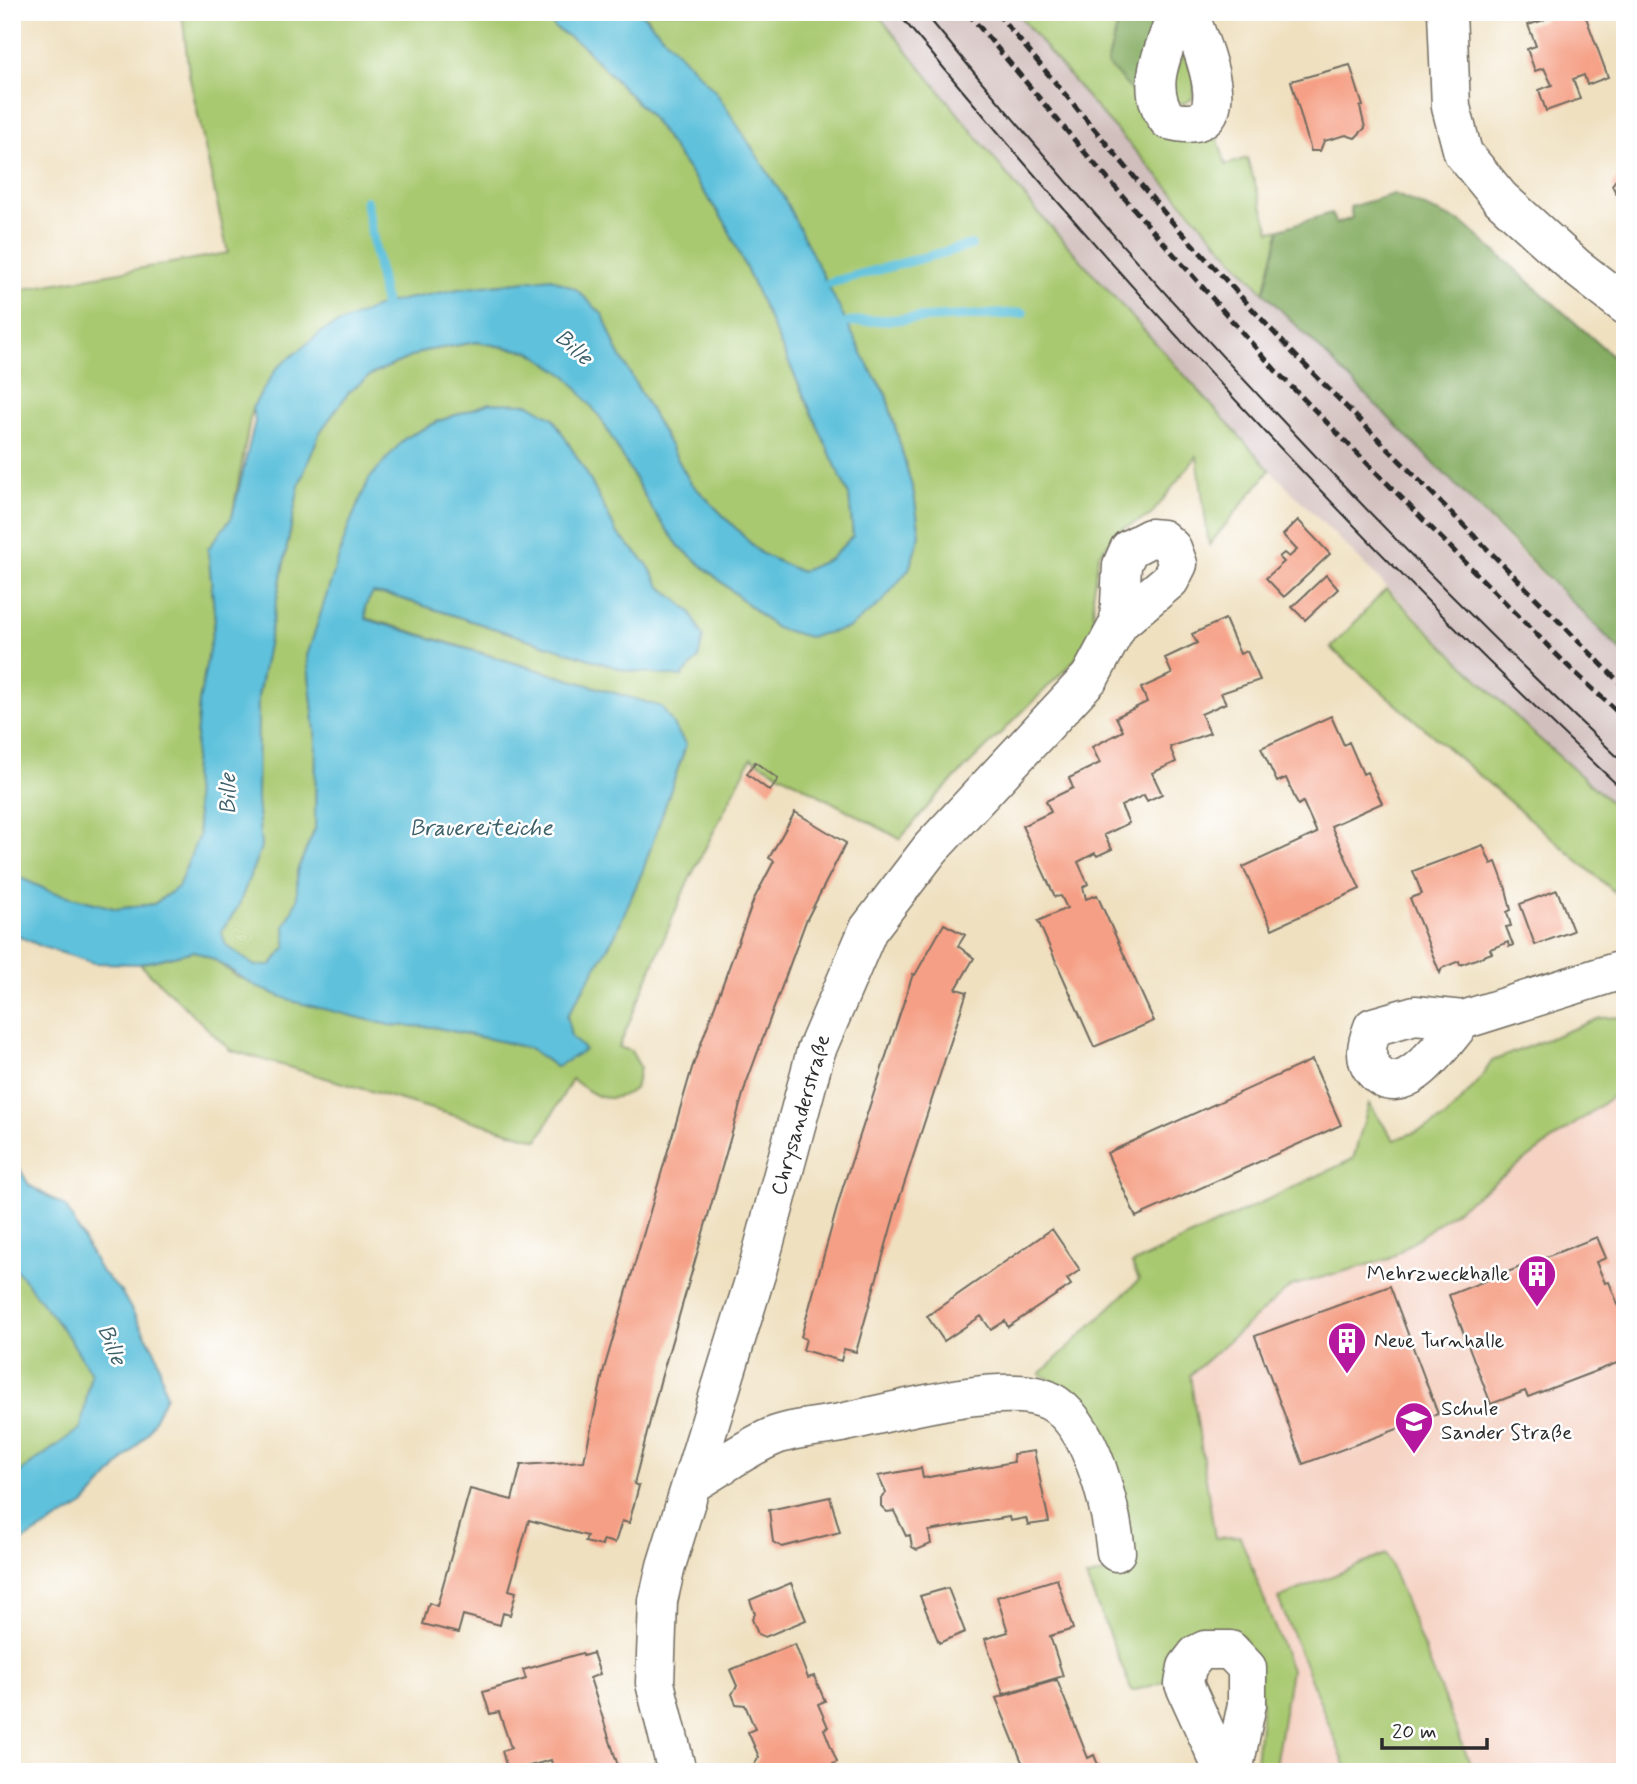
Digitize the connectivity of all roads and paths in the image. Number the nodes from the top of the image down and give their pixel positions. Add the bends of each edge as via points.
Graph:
1 (1177, 12) edge
2 (1188, 12) edge
3 (1447, 12) edge
4 (1625, 305) edge
5 (1119, 623) dead end
6 (1625, 969) edge
7 (1463, 1020) dead end
8 (691, 1484) junction
9 (1116, 1552) dead end
10 (677, 1772) edge
11 (1224, 1772) edge
12 (1233, 1772) edge

1 - 2 street via 1156,76 1155,95 1168,120 1186,125 1201,120 1211,107 1214,87
3 - 4 street via 1451,107 1463,153 1500,198
5 - 8 street, Chrysanderstraße via 1090,677 931,848 868,930 816,1051 757,1271
6 - 7 street
8 - 9 street via 775,1436 978,1395 1028,1394 1050,1401 1069,1416 1095,1463 1111,1508
8 - 10 street, Chrysanderstraße via 666,1566 655,1638 655,1683
11 - 12 street via 1183,1675 1197,1654 1216,1649 1230,1650 1247,1668 1247,1703

